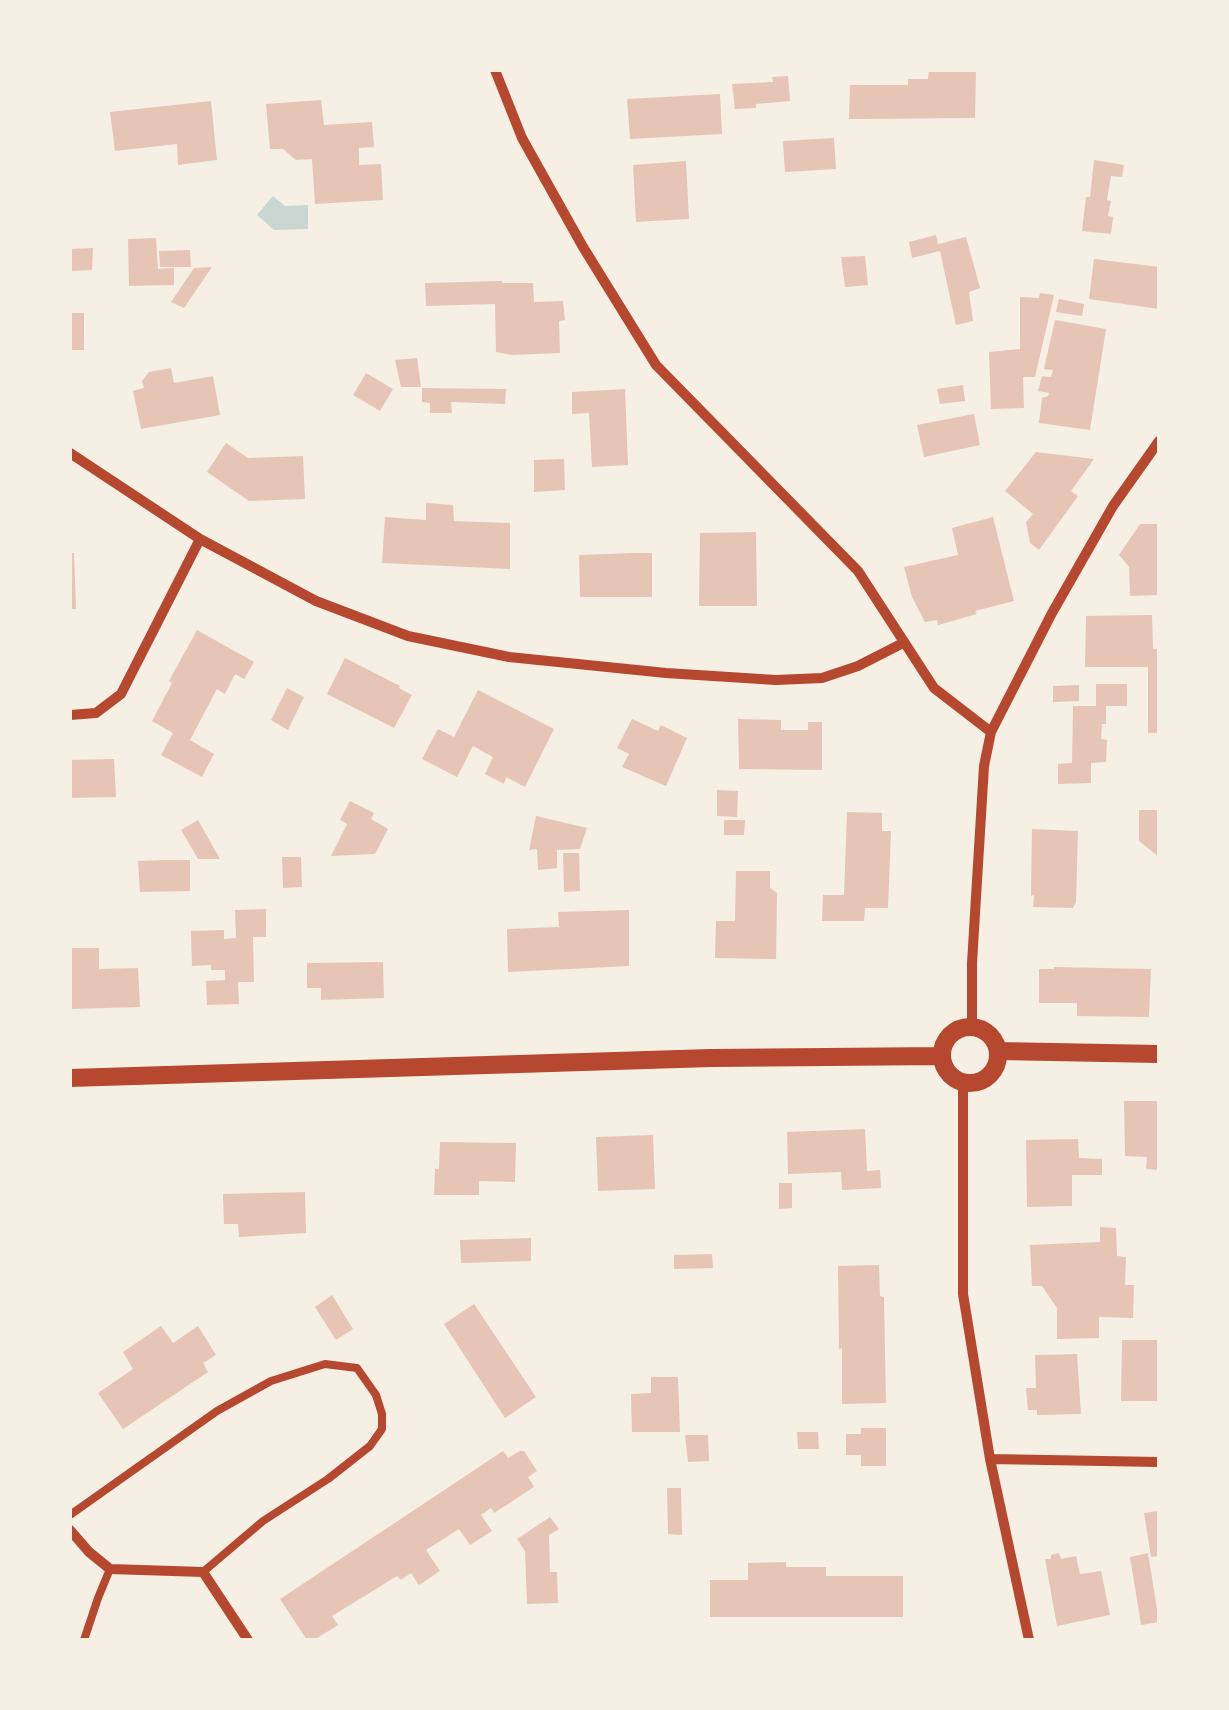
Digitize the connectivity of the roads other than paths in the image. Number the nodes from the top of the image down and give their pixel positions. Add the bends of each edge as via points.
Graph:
1 (494, 70) edge
2 (1159, 441) edge
3 (70, 453) edge
4 (200, 539) junction
5 (903, 643) junction
6 (70, 715) edge
7 (991, 732) junction
8 (972, 1026) junction
9 (998, 1051) junction
10 (1159, 1054) edge
11 (941, 1056) junction
12 (70, 1078) edge
13 (963, 1083) junction
14 (990, 1460) junction
15 (1159, 1462) edge
16 (70, 1515) edge
17 (70, 1530) edge
18 (110, 1570) junction
19 (204, 1572) junction
20 (84, 1640) edge
21 (248, 1640) edge
22 (1029, 1640) edge

1 - 5 street via 522,138 656,365 858,572
2 - 7 street via 1052,613
3 - 4 street
4 - 5 street via 316,600 408,636 509,657 776,680 822,678
4 - 6 street via 121,694 96,713
5 - 7 street via 934,688
7 - 8 street
8 - 9 street via 989,1034
8 - 11 street via 954,1031
9 - 10 street
9 - 13 street via 989,1076
11 - 12 street
11 - 13 street via 948,1073
13 - 14 street via 963,1294
14 - 15 street
14 - 22 street
16 - 19 lane via 271,1381 325,1364 357,1368 382,1414 382,1429 370,1446
17 - 18 street
18 - 19 street
18 - 20 lane
19 - 21 street

